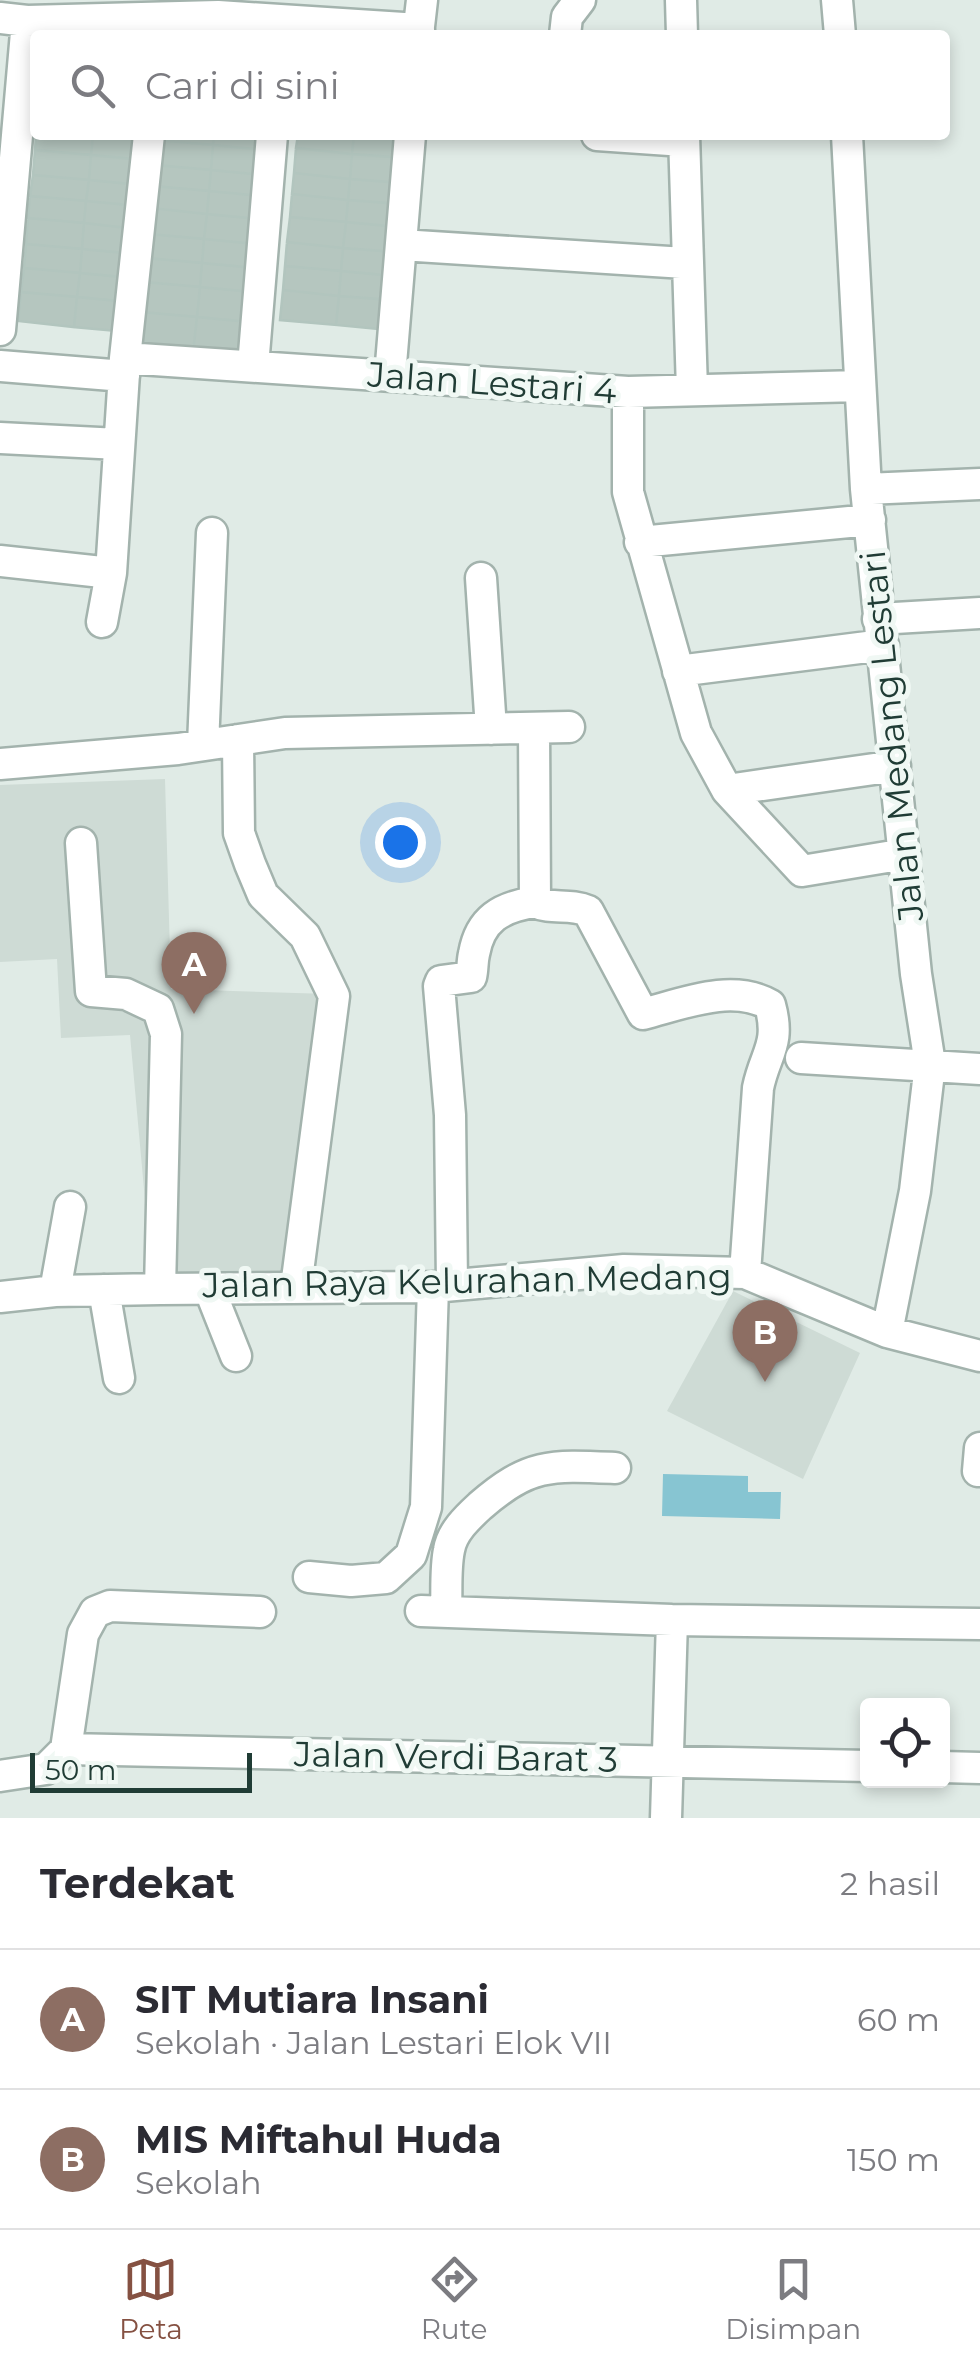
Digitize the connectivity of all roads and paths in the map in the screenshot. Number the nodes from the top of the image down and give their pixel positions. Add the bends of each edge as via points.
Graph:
1 (350, 0) edge
2 (580, 0) edge
3 (681, 0) edge
4 (837, 0) edge
5 (14, 19) edge
6 (420, 21) edge
7 (322, 22) junction
8 (161, 25) edge
9 (281, 27) edge
10 (566, 30) edge
11 (682, 30) edge
12 (840, 30) edge
13 (148, 140) edge
14 (272, 140) edge
15 (410, 140) edge
16 (684, 140) edge
17 (847, 140) edge
18 (6, 173) edge
19 (401, 245) junction
20 (686, 263) junction
21 (1, 294) edge
22 (0, 330) edge
23 (0, 366) edge
24 (253, 366) junction
25 (125, 367) junction
26 (390, 376) junction
27 (860, 386) junction
28 (692, 390) junction
29 (628, 392) junction
30 (0, 438) edge
31 (119, 444) junction
32 (0, 452) edge
33 (980, 484) edge
34 (866, 490) junction
35 (870, 520) junction
36 (212, 532) dead end
37 (640, 542) junction
38 (0, 561) edge
39 (111, 573) junction
40 (481, 578) dead end
41 (980, 612) edge
42 (102, 622) dead end
43 (881, 632) junction
44 (678, 671) junction
45 (569, 727) dead end
46 (534, 728) junction
47 (491, 729) junction
48 (238, 740) junction
49 (202, 746) junction
50 (0, 764) edge
51 (895, 766) junction
52 (728, 790) junction
53 (81, 843) dead end
54 (905, 854) junction
55 (535, 902) junction
56 (801, 1058) dead end
57 (930, 1064) junction
58 (980, 1069) edge
59 (70, 1206) dead end
60 (745, 1273) junction
61 (443, 1286) junction
62 (296, 1287) junction
63 (209, 1288) junction
64 (160, 1289) junction
65 (104, 1290) junction
66 (56, 1291) junction
67 (0, 1296) edge
68 (888, 1332) junction
69 (236, 1356) dead end
70 (980, 1356) edge
71 (119, 1378) dead end
72 (615, 1468) dead end
73 (309, 1578) dead end
74 (260, 1612) dead end
75 (672, 1620) junction
76 (980, 1624) edge
77 (66, 1750) junction
78 (666, 1762) junction
79 (860, 1766) edge
80 (950, 1767) edge
81 (980, 1768) edge
82 (0, 1776) edge
83 (666, 1818) edge

1 - 7 street
2 - 10 street
3 - 11 street
4 - 12 street
5 - 8 street
5 - 18 street
6 - 7 street
7 - 9 street
8 - 9 street
13 - 25 street
14 - 24 street
15 - 19 street
16 - 20 street
17 - 27 street, Jalan Medang Lestari
18 - 21 street
19 - 20 street
19 - 26 street
20 - 28 street
21 - 22 street
23 - 25 street, Jalan Lestari 4
24 - 25 street, Jalan Lestari 4
24 - 26 street, Jalan Lestari 4
25 - 31 street
26 - 29 street, Jalan Lestari 4
27 - 28 street, Jalan Lestari 4
27 - 34 street, Jalan Medang Lestari
28 - 29 street, Jalan Lestari 4
29 - 37 street via 628,492
30 - 31 street
30 - 32 street
31 - 39 street
33 - 34 street
34 - 35 street, Jalan Medang Lestari
35 - 37 street
35 - 43 street, Jalan Medang Lestari
36 - 49 street
37 - 44 street
38 - 39 street
39 - 42 street
40 - 47 street
41 - 43 street
43 - 44 street
43 - 51 street, Jalan Medang Lestari
44 - 52 street via 696,734
45 - 46 street
46 - 47 street
46 - 55 street
47 - 48 street
48 - 49 street
48 - 62 street via 239,833 250,864 263,895 305,936 334,996
49 - 50 street
51 - 52 street
51 - 54 street, Jalan Medang Lestari
52 - 54 street via 802,871
53 - 64 street via 91,992 126,994 158,1009 166,1034
54 - 57 street, Jalan Medang Lestari
55 - 60 street via 588,911 643,1014 708,997 742,995 770,1005 774,1045 758,1088
55 - 61 street via 496,914 480,930 470,978 440,983 450,1115
56 - 57 street
57 - 58 street
57 - 68 street, Jalan Medang Lestari via 916,1191
59 - 66 street
60 - 61 street, Jalan Raya Kelurahan Medang via 624,1270
60 - 68 street, Jalan Raya Kelurahan Medang
61 - 62 street, Jalan Raya Kelurahan Medang
61 - 73 street via 426,1507 412,1555 386,1578
62 - 63 street, Jalan Raya Kelurahan Medang
63 - 64 street, Jalan Raya Kelurahan Medang
63 - 69 street
64 - 65 street, Jalan Raya Kelurahan Medang
65 - 66 street, Jalan Raya Kelurahan Medang
65 - 71 street
66 - 67 street, Jalan Raya Kelurahan Medang
68 - 70 street, Jalan Raya Kelurahan Medang
72 - 75 street via 561,1466 504,1485 456,1531 433,1612
74 - 77 street via 110,1606 94,1612 83,1634
75 - 76 street
75 - 78 street
77 - 78 street, Jalan Verdi Barat 3
77 - 82 street via 46,1769
78 - 79 street, Jalan Verdi Barat 3
78 - 83 street
80 - 81 street

